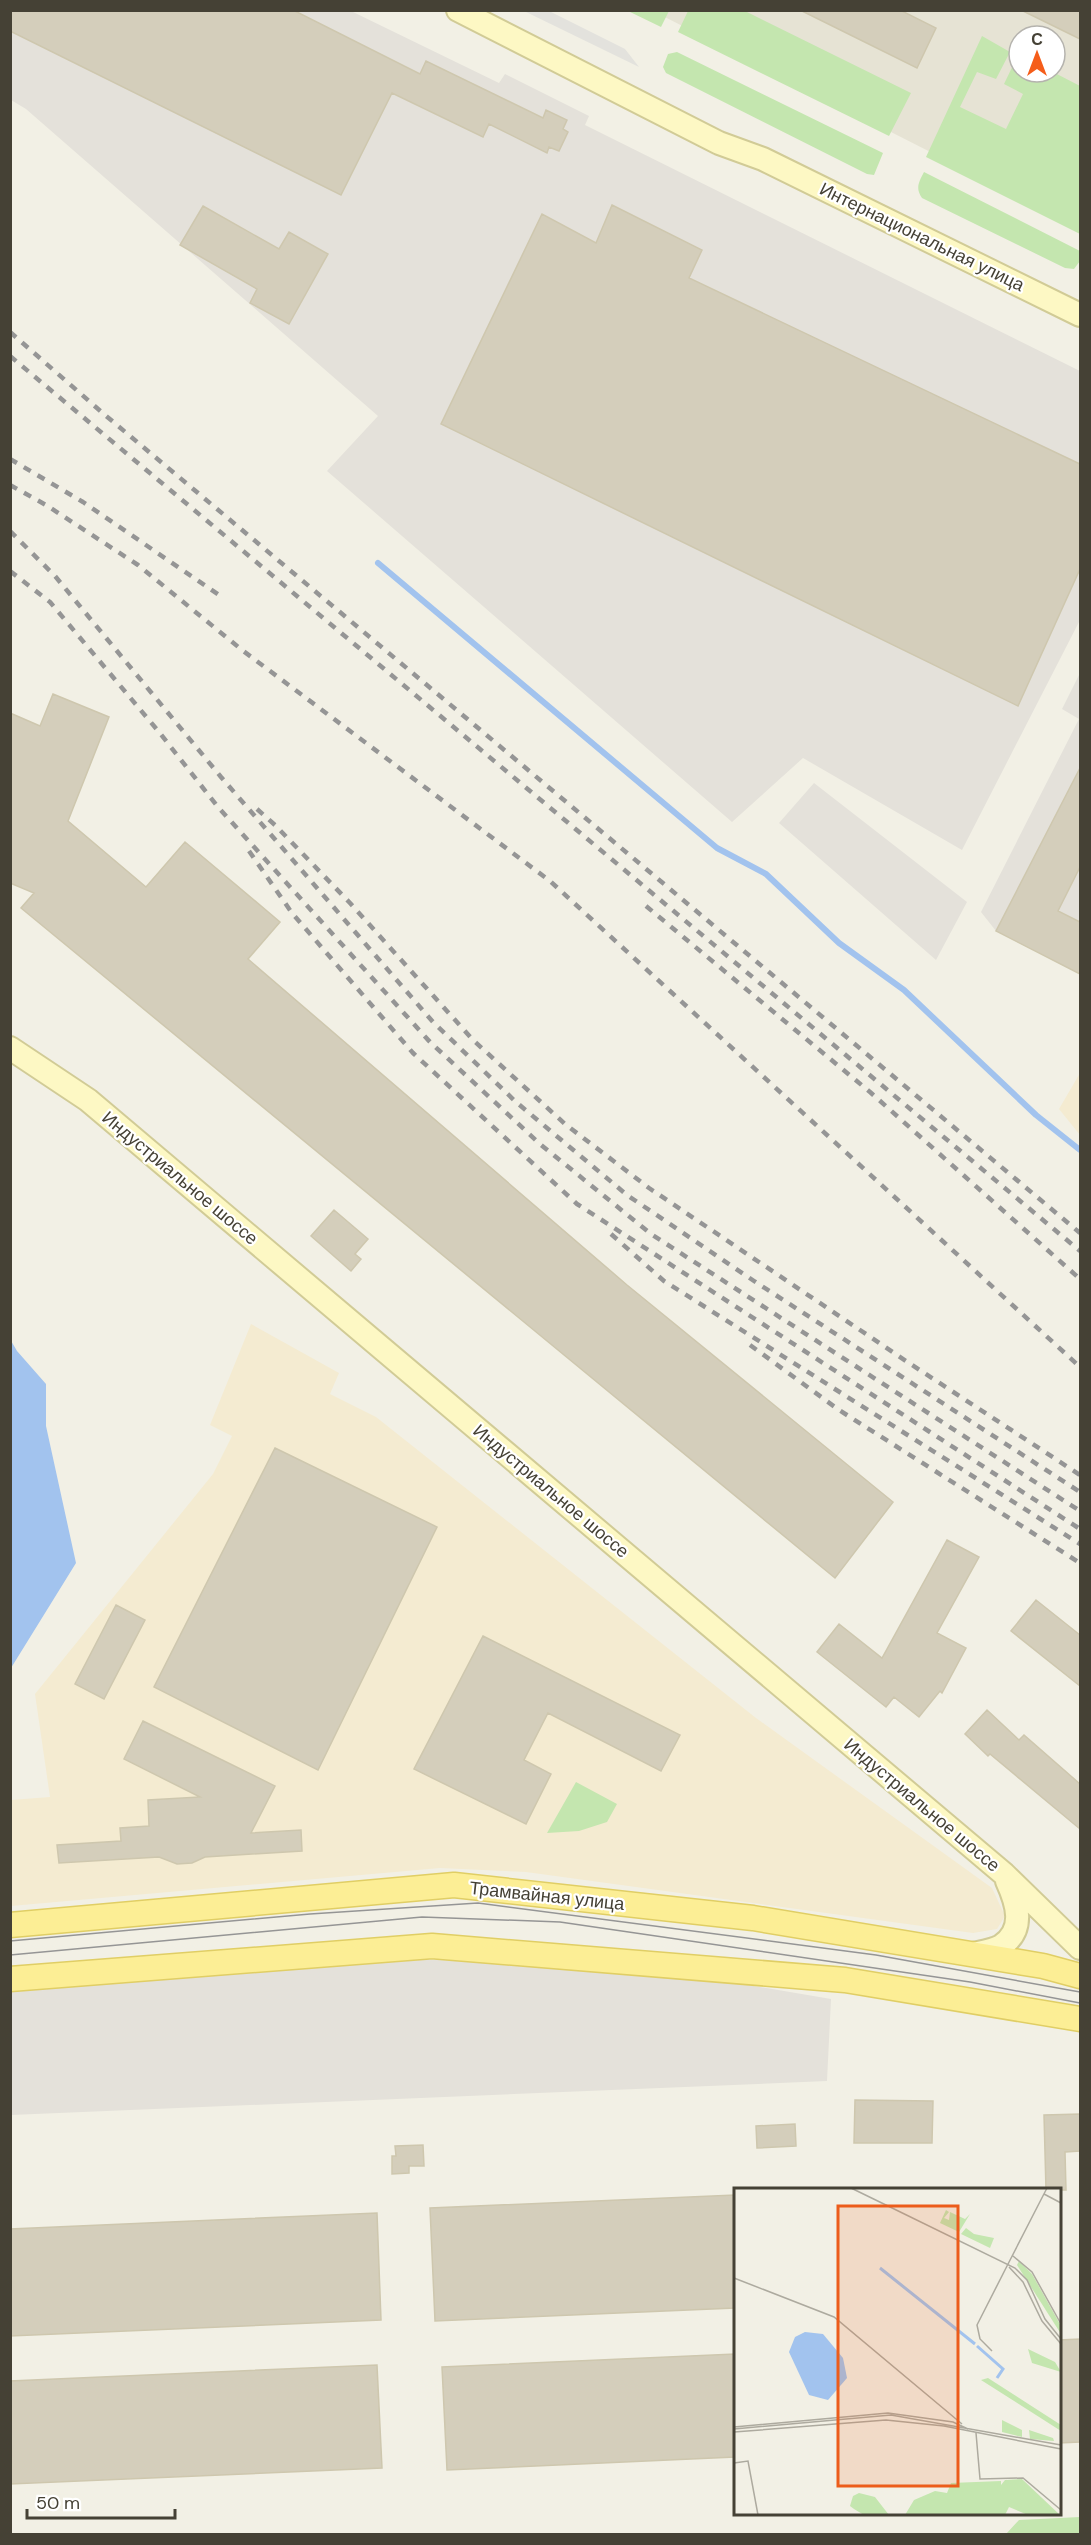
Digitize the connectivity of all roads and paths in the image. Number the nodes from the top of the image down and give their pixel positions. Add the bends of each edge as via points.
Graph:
1 (469, 12) edge
2 (1080, 315) edge
3 (10, 1048) edge
4 (1004, 1874) junction
5 (10, 1925) edge
6 (1080, 1948) edge
7 (973, 1954) junction
8 (1080, 1976) edge
9 (10, 1979) edge
10 (1080, 2019) edge

1 - 2 street, Интернациональная улица
3 - 4 street, Индустриальное шоссе via 88,1100
4 - 6 street, Индустриальное шоссе
4 - 7 street via 1015,1898 1015,1932 1000,1946
5 - 7 main road, Трамвайная улица via 454,1885 753,1918
7 - 8 main road, Трамвайная улица
9 - 10 main road via 432,1946 845,1980

